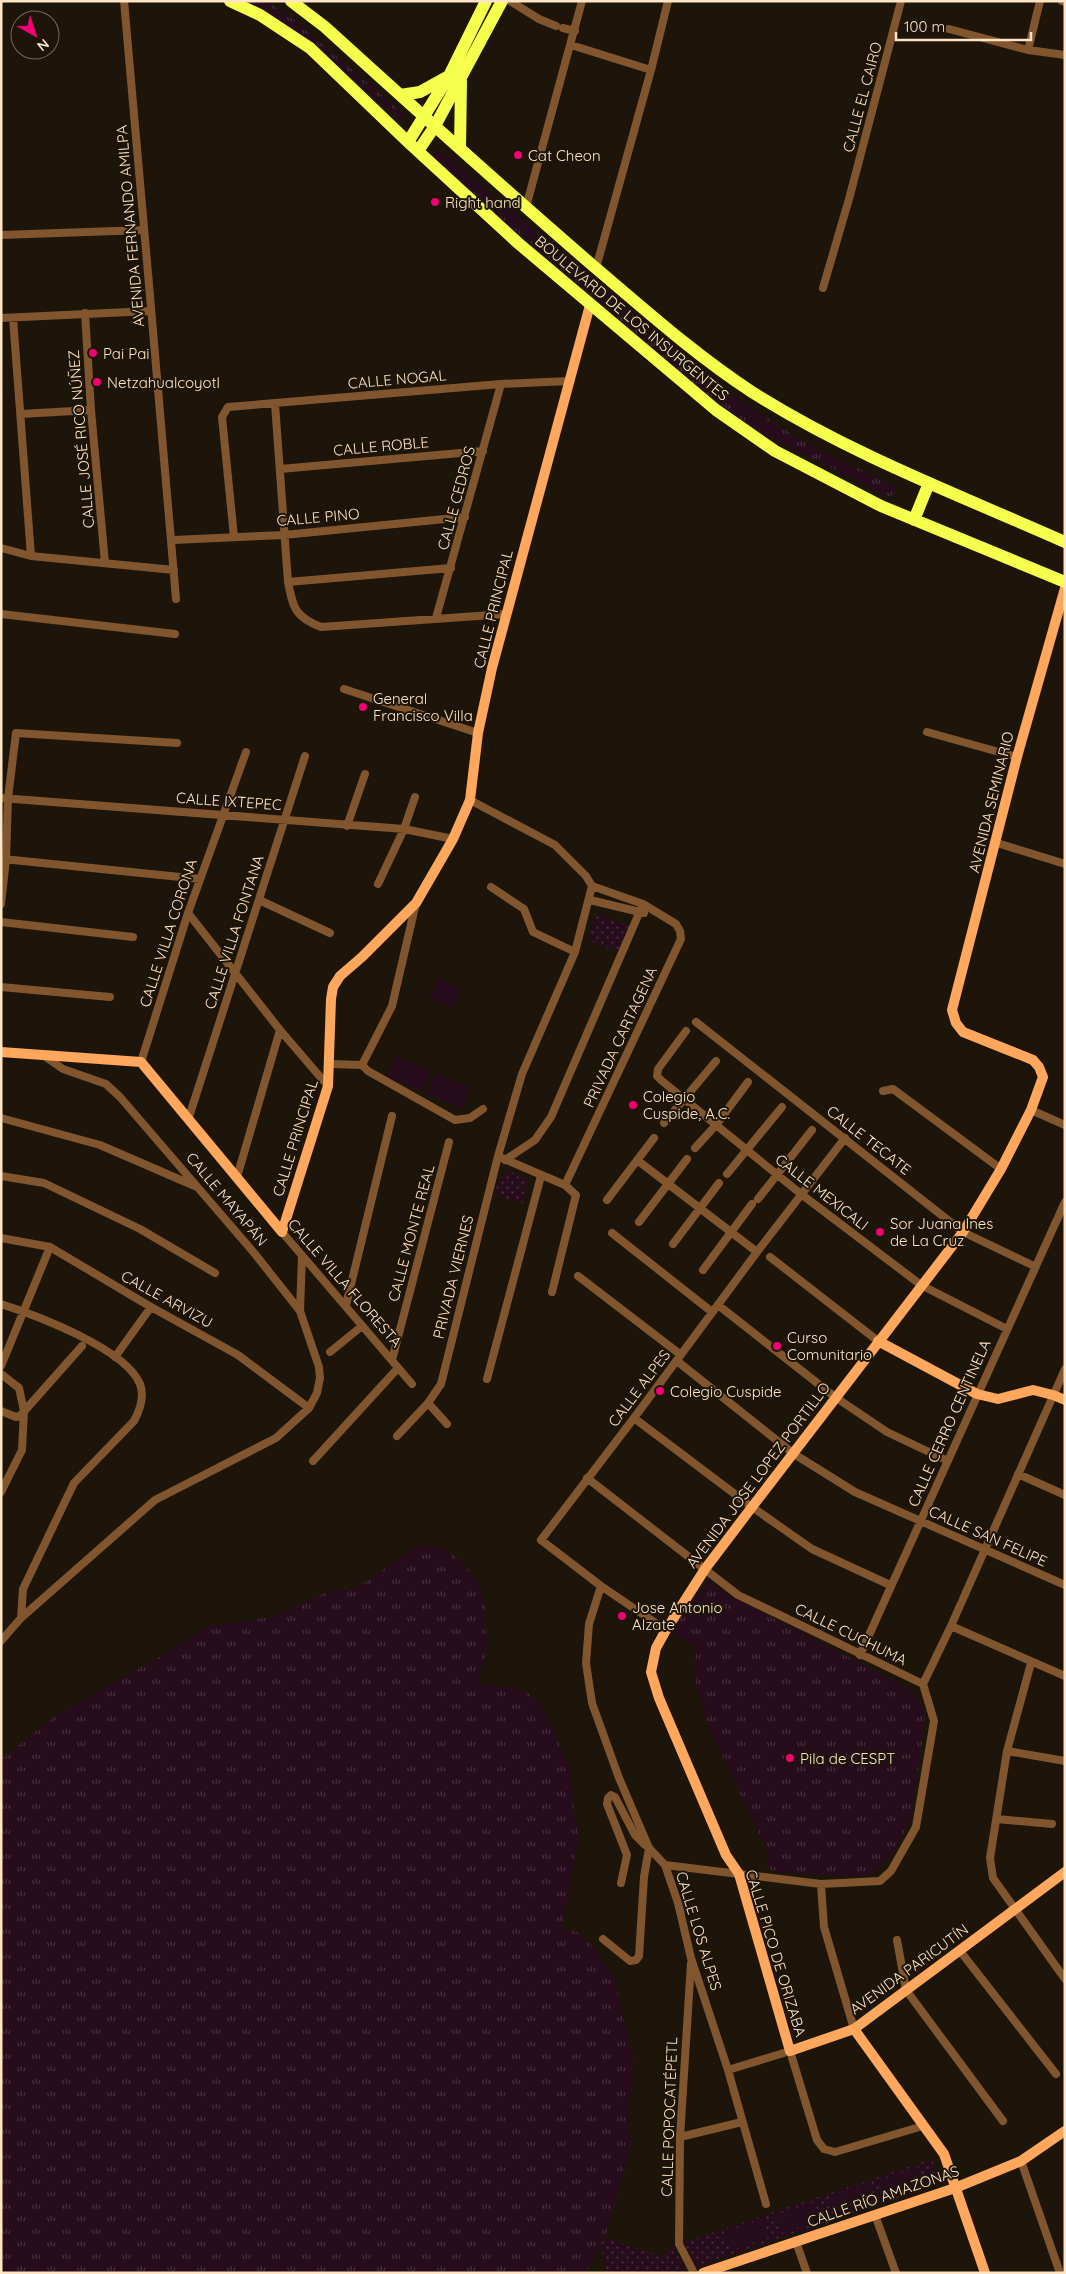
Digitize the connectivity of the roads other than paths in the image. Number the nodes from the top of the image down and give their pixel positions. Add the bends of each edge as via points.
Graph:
1 (124, 1) edge
2 (230, 1) edge
3 (291, 1) edge
4 (486, 1) edge
5 (502, 1) edge
6 (510, 1) edge
7 (582, 1) edge
8 (668, 1) edge
9 (901, 1) edge
10 (1040, 1) edge
11 (949, 29) dead end
12 (575, 31) junction
13 (571, 45) junction
14 (1028, 50) junction
15 (1065, 55) edge
16 (651, 70) junction
17 (455, 77) junction
18 (400, 96) junction
19 (425, 117) junction
20 (435, 126) junction
21 (408, 142) junction
22 (460, 148) junction
23 (418, 151) junction
24 (526, 207) junction
25 (144, 230) junction
26 (1, 235) edge
27 (596, 268) junction
28 (823, 288) dead end
29 (590, 305) junction
30 (150, 310) junction
31 (85, 313) junction
32 (1, 318) edge
33 (13, 318) junction
34 (569, 381) junction
35 (501, 384) junction
36 (275, 404) junction
37 (91, 410) junction
38 (21, 414) junction
39 (483, 451) junction
40 (280, 469) junction
41 (929, 483) junction
42 (465, 517) junction
43 (914, 520) junction
44 (284, 535) junction
45 (234, 537) junction
46 (173, 540) junction
47 (1065, 542) edge
48 (1, 548) edge
49 (31, 556) junction
50 (105, 563) junction
51 (451, 568) junction
52 (174, 570) junction
53 (288, 582) junction
54 (1065, 582) edge
55 (1065, 588) edge
56 (176, 599) dead end
57 (1, 614) edge
58 (506, 614) junction
59 (436, 618) junction
60 (175, 634) dead end
61 (344, 689) dead end
62 (927, 732) dead end
63 (478, 733) junction
64 (177, 743) dead end
65 (246, 752) dead end
66 (305, 756) dead end
67 (1017, 757) junction
68 (365, 774) dead end
69 (415, 797) dead end
70 (5, 798) edge
71 (470, 800) junction
72 (224, 814) junction
73 (286, 819) junction
74 (347, 826) junction
75 (404, 829) junction
76 (453, 839) junction
77 (997, 843) junction
78 (4, 859) edge
79 (1065, 864) edge
80 (200, 879) junction
81 (378, 884) dead end
82 (592, 886) junction
83 (491, 887) dead end
84 (259, 900) junction
85 (590, 900) junction
86 (416, 903) junction
87 (1, 904) edge
88 (643, 904) junction
89 (653, 911) junction
90 (188, 913) junction
91 (640, 913) junction
92 (1, 922) edge
93 (330, 933) dead end
94 (133, 937) dead end
95 (575, 952) junction
96 (234, 971) junction
97 (1, 987) edge
98 (110, 997) dead end
99 (696, 1022) dead end
100 (956, 1023) joint
101 (280, 1030) junction
102 (686, 1031) dead end
103 (1, 1052) edge
104 (43, 1055) junction
105 (716, 1061) dead end
106 (141, 1062) junction
107 (330, 1064) junction
108 (362, 1065) junction
109 (748, 1082) dead end
110 (328, 1086) junction
111 (883, 1091) dead end
112 (684, 1100) junction
113 (782, 1106) dead end
114 (483, 1109) dead end
115 (1031, 1110) junction
116 (392, 1116) dead end
117 (189, 1117) junction
118 (1, 1118) edge
119 (664, 1124) dead end
120 (716, 1125) junction
121 (1065, 1125) edge
122 (812, 1130) dead end
123 (654, 1138) dead end
124 (845, 1138) junction
125 (449, 1142) dead end
126 (695, 1148) dead end
127 (747, 1151) junction
128 (502, 1158) junction
129 (687, 1159) dead end
130 (637, 1160) junction
131 (1001, 1169) junction
132 (727, 1174) dead end
133 (778, 1175) junction
134 (1, 1176) edge
135 (541, 1176) junction
136 (238, 1177) junction
137 (669, 1184) junction
138 (719, 1184) dead end
139 (565, 1185) junction
140 (199, 1188) junction
141 (801, 1194) junction
142 (758, 1199) dead end
143 (608, 1200) dead end
144 (1065, 1202) edge
145 (752, 1204) dead end
146 (700, 1209) junction
147 (639, 1222) dead end
148 (282, 1232) junction
149 (733, 1232) junction
150 (963, 1232) junction
151 (612, 1233) dead end
152 (1, 1238) edge
153 (673, 1244) dead end
154 (50, 1247) junction
155 (757, 1252) junction
156 (302, 1256) junction
157 (770, 1257) dead end
158 (1034, 1266) junction
159 (703, 1270) dead end
160 (215, 1272) dead end
161 (578, 1276) dead end
162 (921, 1285) junction
163 (552, 1292) dead end
164 (1, 1304) edge
165 (346, 1305) junction
166 (718, 1305) junction
167 (151, 1307) junction
168 (23, 1311) junction
169 (300, 1311) junction
170 (712, 1312) junction
171 (362, 1326) junction
172 (1006, 1329) junction
173 (878, 1341) junction
174 (82, 1346) dead end
175 (330, 1352) dead end
176 (115, 1357) junction
177 (679, 1358) junction
178 (392, 1360) junction
179 (1, 1366) edge
180 (398, 1368) junction
181 (1065, 1369) edge
182 (1, 1374) edge
183 (487, 1378) dead end
184 (412, 1384) dead end
185 (978, 1394) junction
186 (1053, 1395) junction
187 (835, 1397) junction
188 (1065, 1400) edge
189 (428, 1403) junction
190 (309, 1408) junction
191 (1, 1411) edge
192 (24, 1412) junction
193 (634, 1418) junction
194 (447, 1424) dead end
195 (397, 1436) dead end
196 (794, 1454) junction
197 (312, 1460) dead end
198 (948, 1461) junction
199 (1018, 1474) junction
200 (587, 1478) junction
201 (1, 1492) edge
202 (1065, 1495) edge
203 (752, 1507) junction
204 (920, 1521) junction
205 (984, 1549) junction
206 (705, 1569) junction
207 (890, 1585) junction
208 (1065, 1585) edge
209 (601, 1586) junction
210 (21, 1618) junction
211 (951, 1626) junction
212 (666, 1630) junction
213 (1, 1641) edge
214 (860, 1655) junction
215 (1031, 1663) junction
216 (1065, 1676) edge
217 (923, 1684) junction
218 (1007, 1751) junction
219 (1065, 1760) edge
220 (997, 1819) junction
221 (1052, 1824) dead end
222 (649, 1848) junction
223 (665, 1865) junction
224 (1065, 1872) edge
225 (739, 1874) junction
226 (620, 1884) dead end
227 (821, 1884) junction
228 (1015, 1909) junction
229 (603, 1939) dead end
230 (897, 1940) dead end
231 (960, 1951) junction
232 (691, 1958) junction
233 (1065, 1979) edge
234 (906, 1990) junction
235 (854, 2029) junction
236 (790, 2051) junction
237 (728, 2070) junction
238 (1056, 2074) dead end
239 (1003, 2121) dead end
240 (742, 2122) junction
241 (923, 2126) junction
242 (1065, 2130) edge
243 (680, 2137) junction
244 (1021, 2161) junction
245 (955, 2188) junction
246 (766, 2204) dead end
247 (875, 2215) junction
248 (796, 2242) junction
249 (720, 2270) edge
250 (694, 2273) edge
251 (703, 2273) edge
252 (808, 2273) edge
253 (896, 2273) edge
254 (985, 2273) edge
255 (1060, 2273) edge

1 - 25 street, AVENIDA FERNANDO AMILPA
2 - 21 main road, BOULEVARD DE LOS INSURGENTES via 260,15 310,48
3 - 18 main road, BOULEVARD DE LOS INSURGENTES via 325,27
4 - 17 main road
5 - 17 main road
6 - 12 street via 539,19
7 - 12 street
8 - 16 street
9 - 28 street, CALLE EL CAIRO
10 - 14 street
11 - 14 street
12 - 13 street
13 - 16 street
13 - 24 street
14 - 15 street
16 - 27 street
17 - 18 main road via 428,89
17 - 19 main road
17 - 20 main road
17 - 22 main road
18 - 19 main road, BOULEVARD DE LOS INSURGENTES
19 - 20 main road, BOULEVARD DE LOS INSURGENTES
19 - 21 main road
20 - 22 main road, BOULEVARD DE LOS INSURGENTES
20 - 23 main road
21 - 23 main road, BOULEVARD DE LOS INSURGENTES
22 - 24 main road, BOULEVARD DE LOS INSURGENTES
23 - 29 main road, BOULEVARD DE LOS INSURGENTES
24 - 27 main road, BOULEVARD DE LOS INSURGENTES
25 - 26 street
25 - 30 street, AVENIDA FERNANDO AMILPA
27 - 41 main road, BOULEVARD DE LOS INSURGENTES via 703,359 753,392 820,432
29 - 34 street, CALLE PRINCIPAL
29 - 43 main road, BOULEVARD DE LOS INSURGENTES via 716,410 775,451
30 - 31 street
30 - 46 street, AVENIDA FERNANDO AMILPA
31 - 33 street
31 - 37 street, CALLE JOSÉ RICO NÚÑEZ
32 - 33 street
33 - 38 street
34 - 35 street, CALLE NOGAL
34 - 58 street, CALLE PRINCIPAL
35 - 36 street, CALLE NOGAL
35 - 39 street, CALLE CEDROS
36 - 40 street
36 - 45 street, CALLE NOGAL via 228,408 222,417
37 - 38 street
37 - 50 street, CALLE JOSÉ RICO NÚÑEZ
38 - 49 street
39 - 40 street, CALLE ROBLE
39 - 42 street, CALLE CEDROS
40 - 44 street
41 - 43 main road
41 - 47 main road, BOULEVARD DE LOS INSURGENTES
42 - 44 street, CALLE PINO
42 - 51 street, CALLE CEDROS
43 - 54 main road, BOULEVARD DE LOS INSURGENTES
44 - 45 street, CALLE PINO
44 - 53 street
45 - 46 street, CALLE PINO
46 - 52 street, AVENIDA FERNANDO AMILPA
48 - 49 street
49 - 50 street
50 - 52 street
51 - 53 street
51 - 59 street, CALLE CEDROS
52 - 56 street, AVENIDA FERNANDO AMILPA
53 - 59 street via 293,607 305,621 321,627
55 - 67 street, AVENIDA SEMINARIO
57 - 60 street
58 - 59 street
58 - 63 street, CALLE PRINCIPAL
61 - 63 street
62 - 67 street
63 - 71 street, CALLE PRINCIPAL
64 - 70 street via 16,732
65 - 72 street, CALLE VILLA CORONA
66 - 73 street, CALLE VILLA FONTANA
67 - 77 street, AVENIDA SEMINARIO
68 - 74 street
69 - 75 street
70 - 72 street, CALLE IXTEPEC
70 - 78 street
71 - 76 street, CALLE PRINCIPAL
71 - 82 street via 554,845
72 - 73 street, CALLE IXTEPEC
72 - 80 street, CALLE VILLA CORONA
73 - 74 street, CALLE IXTEPEC
73 - 84 street, CALLE VILLA FONTANA
74 - 75 street, CALLE IXTEPEC
75 - 76 street, CALLE IXTEPEC
75 - 81 street
76 - 86 street, CALLE PRINCIPAL
77 - 79 street
77 - 100 street, AVENIDA SEMINARIO via 952,1010
78 - 80 street
78 - 87 street
80 - 90 street, CALLE VILLA CORONA
82 - 85 street, PRIVADA VIERNES
82 - 88 street, PRIVADA CARTAGENA
83 - 95 street via 524,908 533,932
84 - 93 street
84 - 96 street, CALLE VILLA FONTANA
85 - 91 street
85 - 95 street, PRIVADA VIERNES
86 - 107 street, CALLE PRINCIPAL via 340,976 333,987
86 - 108 street via 392,1006
88 - 89 street, PRIVADA CARTAGENA
88 - 91 street
89 - 91 street
89 - 139 street, PRIVADA CARTAGENA via 676,924 681,939
90 - 96 street
90 - 106 street, CALLE VILLA CORONA
91 - 128 street via 551,1116 535,1140
92 - 94 street
95 - 128 street, PRIVADA VIERNES via 522,1074
96 - 101 street
96 - 117 street, CALLE VILLA FONTANA
97 - 98 street
99 - 124 street, CALLE TECATE
100 - 115 street, AVENIDA JOSE LOPEZ PORTILLO via 963,1032 1033,1060 1043,1077
101 - 110 street
101 - 136 street
102 - 112 street, CALLE MEXICALI via 658,1069 658,1076
103 - 104 street
104 - 106 street
104 - 140 street, CALLE MAYAPÁN via 63,1069 106,1084
105 - 112 street
106 - 117 street, CALLE VILLA FLORESTA
107 - 108 street
107 - 110 street, CALLE PRINCIPAL
108 - 114 street via 455,1120 470,1118
109 - 120 street
110 - 148 street, CALLE PRINCIPAL
111 - 131 street via 893,1089
112 - 119 street
112 - 120 street, CALLE MEXICALI
113 - 127 street
115 - 121 street
115 - 131 street, AVENIDA JOSE LOPEZ PORTILLO
116 - 165 street
117 - 136 street, CALLE VILLA FLORESTA
118 - 140 street via 100,1145
120 - 126 street
120 - 127 street, CALLE MEXICALI
122 - 133 street
123 - 130 street
124 - 141 street, CALLE ALPES
124 - 150 street, CALLE TECATE
125 - 178 street, CALLE MONTE REAL
127 - 132 street
127 - 133 street, CALLE MEXICALI
128 - 135 street
128 - 189 street, PRIVADA VIERNES via 440,1384
129 - 137 street
130 - 137 street
130 - 143 street
131 - 150 street, AVENIDA JOSE LOPEZ PORTILLO
133 - 141 street, CALLE MEXICALI
133 - 142 street
134 - 160 street via 44,1183 140,1229
135 - 139 street
135 - 183 street
136 - 148 street, CALLE VILLA FLORESTA
137 - 146 street
137 - 147 street
138 - 146 street
139 - 163 street via 576,1195
140 - 169 street, CALLE MAYAPÁN
141 - 155 street, CALLE ALPES
141 - 162 street, CALLE MEXICALI
144 - 158 street, CALLE CERRO CENTINELA
145 - 149 street
146 - 149 street
146 - 153 street
148 - 156 street, CALLE VILLA FLORESTA
149 - 155 street
149 - 159 street
150 - 158 street, CALLE TECATE
150 - 162 street, AVENIDA JOSE LOPEZ PORTILLO
151 - 170 street
152 - 154 street, CALLE ARVIZU
154 - 167 street, CALLE ARVIZU
154 - 168 street
155 - 166 street, CALLE ALPES
156 - 165 street, CALLE VILLA FLORESTA
156 - 169 street
157 - 173 street
158 - 172 street, CALLE CERRO CENTINELA
161 - 177 street, CALLE SAN FELIPE
162 - 172 street, CALLE MEXICALI
162 - 173 street, AVENIDA JOSE LOPEZ PORTILLO
164 - 168 street
165 - 171 street, CALLE VILLA FLORESTA
166 - 170 street, CALLE ALPES
166 - 187 street
167 - 176 street
167 - 190 street, CALLE ARVIZU via 238,1355
168 - 176 street via 66,1329
168 - 179 street
169 - 190 street, CALLE MAYAPÁN via 319,1367 317,1392
170 - 177 street, CALLE ALPES
171 - 175 street
171 - 178 street, CALLE VILLA FLORESTA
172 - 185 street, CALLE CERRO CENTINELA
173 - 185 street
173 - 187 street, AVENIDA JOSE LOPEZ PORTILLO
174 - 192 street
176 - 210 street via 140,1382 140,1409 134,1421 74,1483 22,1589
177 - 193 street, CALLE ALPES
177 - 196 street, CALLE SAN FELIPE
178 - 180 street, CALLE VILLA FLORESTA
180 - 184 street, CALLE VILLA FLORESTA
180 - 197 street
181 - 186 street
182 - 192 street via 19,1388
185 - 186 street via 998,1399 1033,1390
185 - 198 street, CALLE CERRO CENTINELA
186 - 188 street
186 - 199 street
187 - 196 street, AVENIDA JOSE LOPEZ PORTILLO
187 - 198 street via 887,1432
189 - 194 street
189 - 195 street, PRIVADA VIERNES
190 - 210 street via 267,1444 155,1500
191 - 192 street via 16,1417
192 - 201 street via 22,1450
193 - 200 street, CALLE ALPES
193 - 203 street
196 - 203 street, AVENIDA JOSE LOPEZ PORTILLO
196 - 204 street, CALLE SAN FELIPE via 855,1492
198 - 204 street, CALLE CERRO CENTINELA
199 - 202 street
199 - 205 street
200 - 206 street, CALLE CUCHUMA
200 - 209 street, CALLE ALPES via 541,1540
203 - 206 street, AVENIDA JOSE LOPEZ PORTILLO
203 - 207 street via 812,1549
204 - 205 street, CALLE SAN FELIPE
204 - 207 street, CALLE CERRO CENTINELA
205 - 208 street, CALLE SAN FELIPE
205 - 211 street
206 - 212 street, AVENIDA JOSE LOPEZ PORTILLO
206 - 214 street, CALLE CUCHUMA via 738,1595
207 - 214 street, CALLE CERRO CENTINELA
209 - 212 street
209 - 222 street, CALLE LOS ALPES via 589,1624 586,1663 592,1704
210 - 213 street
211 - 215 street
211 - 217 street
212 - 225 street, CALLE PICO DE ORIZABA via 656,1648 651,1672 726,1855
214 - 217 street, CALLE CUCHUMA
215 - 216 street
215 - 218 street
217 - 227 street via 934,1721 916,1826 891,1871 880,1881
218 - 219 street
218 - 220 street
220 - 221 street
220 - 228 street via 990,1858 993,1878
222 - 223 street, CALLE LOS ALPES
222 - 226 street via 635,1835 611,1795 607,1804 627,1855
222 - 229 street via 639,1956 630,1961
223 - 225 street
223 - 232 street, CALLE LOS ALPES
224 - 228 street, AVENIDA PARICUTÍN
225 - 227 street
225 - 236 street, CALLE PICO DE ORIZABA
227 - 235 street via 824,1927
228 - 231 street, AVENIDA PARICUTÍN
228 - 233 street
230 - 234 street
231 - 234 street, AVENIDA PARICUTÍN
231 - 238 street
232 - 237 street, CALLE LOS ALPES
232 - 243 street, CALLE POPOCATÉPETL
234 - 235 street, AVENIDA PARICUTÍN
234 - 239 street
235 - 236 street, AVENIDA PARICUTÍN
235 - 241 street
236 - 237 street, AVENIDA PARICUTÍN
236 - 241 street, CALLE PICO DE ORIZABA via 817,2140 824,2149 834,2152
237 - 240 street, CALLE LOS ALPES
240 - 243 street
240 - 246 street, CALLE LOS ALPES
241 - 245 street via 944,2154
242 - 244 street, CALLE RÍO AMAZONAS
243 - 250 street, CALLE POPOCATÉPETL via 679,2244
244 - 245 street, CALLE RÍO AMAZONAS
244 - 255 street
245 - 247 street, CALLE RÍO AMAZONAS
245 - 254 street
247 - 248 street, CALLE RÍO AMAZONAS
247 - 253 street
248 - 249 street, CALLE RÍO AMAZONAS
248 - 252 street
249 - 251 street, CALLE RÍO AMAZONAS

